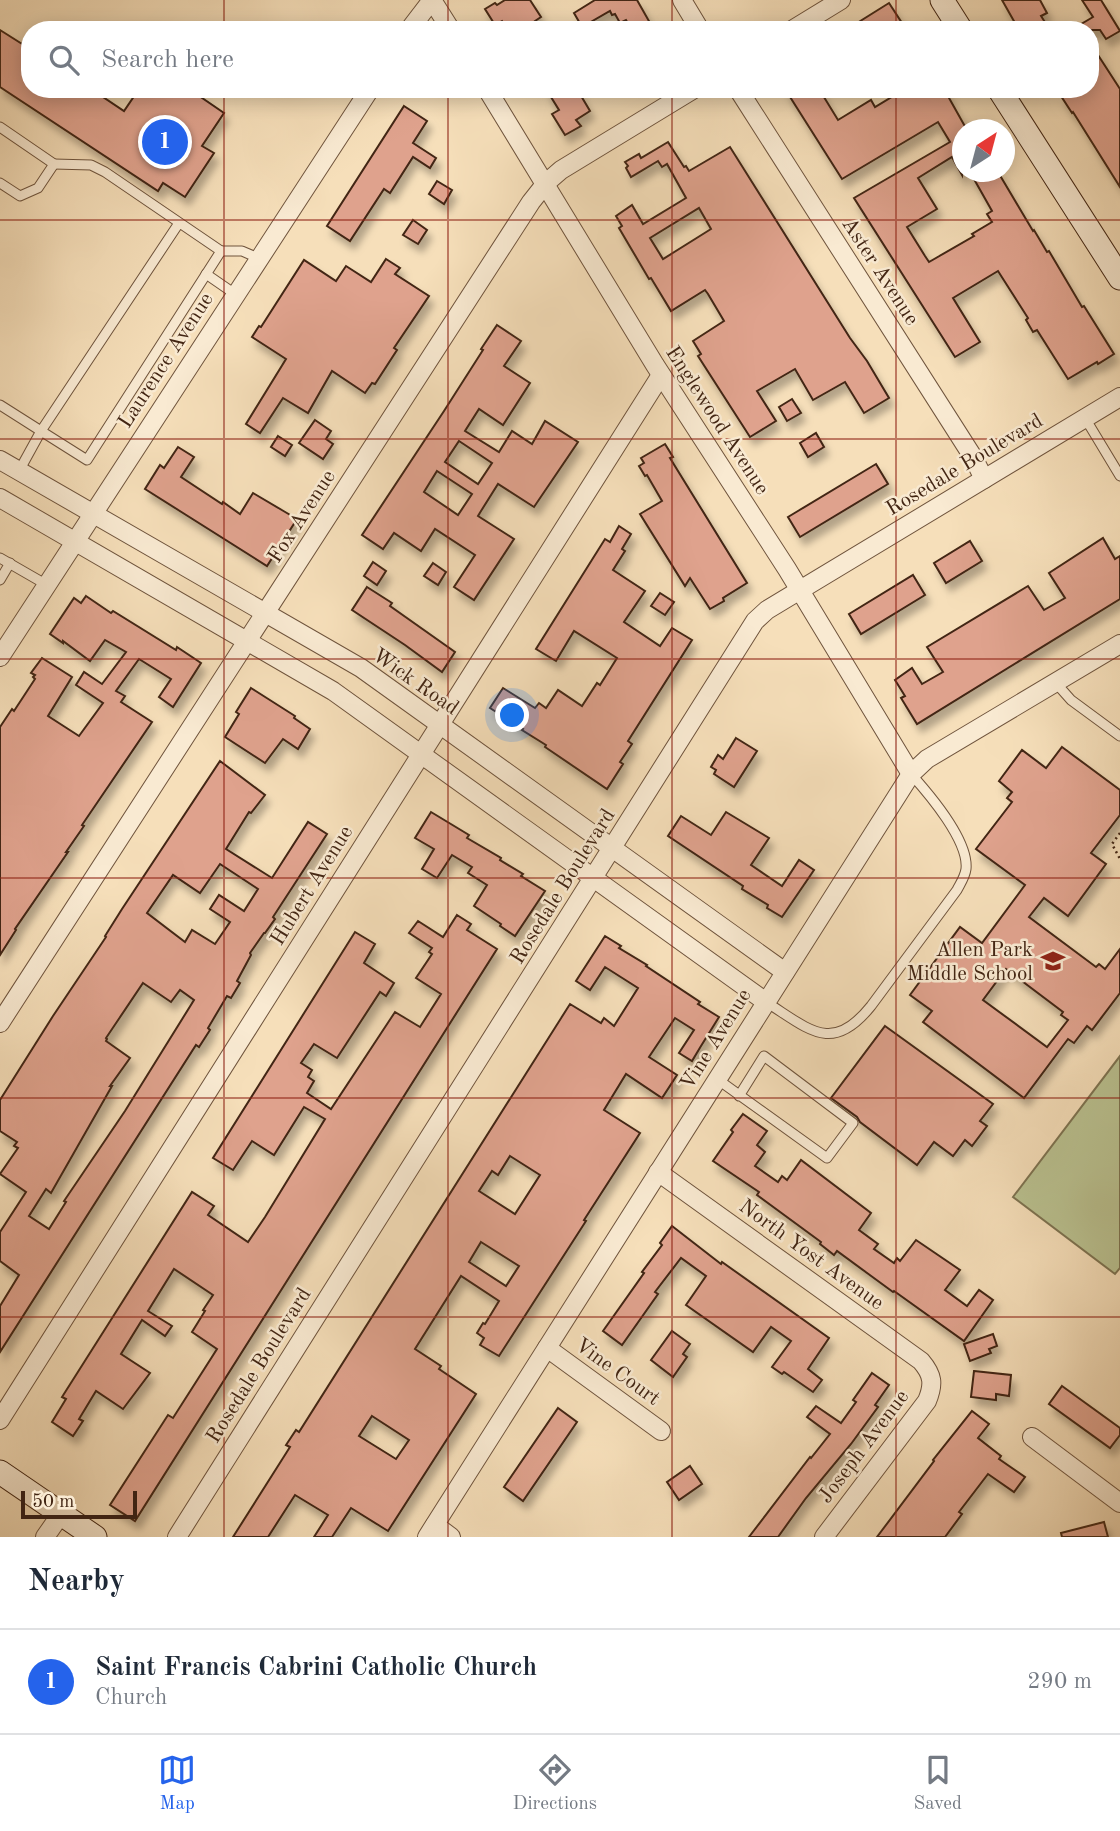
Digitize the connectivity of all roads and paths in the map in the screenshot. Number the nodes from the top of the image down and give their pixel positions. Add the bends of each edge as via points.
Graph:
1 (432, 0) edge
2 (682, 0) edge
3 (841, 0) edge
4 (942, 0) edge
5 (416, 21) edge
6 (445, 21) edge
7 (695, 21) edge
8 (807, 21) edge
9 (955, 21) edge
10 (364, 98) edge
11 (493, 98) edge
12 (679, 98) edge
13 (744, 98) edge
14 (1005, 98) edge
15 (0, 127) edge
16 (54, 164) junction
17 (0, 183) edge
18 (546, 183) junction
19 (179, 223) junction
20 (221, 251) junction
21 (258, 258) junction
22 (206, 274) junction
23 (1120, 278) edge
24 (235, 294) junction
25 (661, 375) junction
26 (1120, 397) edge
27 (0, 405) edge
28 (1085, 418) junction
29 (41, 431) junction
30 (0, 460) edge
31 (19, 471) junction
32 (1120, 476) edge
33 (984, 478) junction
34 (0, 499) edge
35 (93, 514) junction
36 (75, 542) junction
37 (0, 558) edge
38 (10, 564) junction
39 (0, 580) edge
40 (47, 585) junction
41 (799, 590) junction
42 (266, 612) junction
43 (247, 642) junction
44 (1120, 644) edge
45 (0, 657) edge
46 (1055, 682) junction
47 (440, 725) junction
48 (1120, 736) edge
49 (421, 755) junction
50 (911, 774) junction
51 (1120, 833) edge
52 (612, 849) junction
53 (1120, 859) edge
54 (594, 878) junction
55 (785, 972) junction
56 (766, 1002) junction
57 (0, 1023) edge
58 (717, 1079) junction
59 (738, 1096) junction
60 (658, 1172) junction
61 (547, 1348) junction
62 (931, 1380) joint
63 (0, 1420) edge
64 (661, 1431) dead end
65 (1032, 1437) dead end
66 (0, 1472) edge
67 (1120, 1503) edge
68 (61, 1514) junction
69 (431, 1531) edge
70 (45, 1537) edge
71 (95, 1537) edge
72 (177, 1537) edge
73 (451, 1537) edge
74 (824, 1537) edge

1 - 5 street
1 - 6 street
2 - 7 street
3 - 8 street
4 - 9 street
10 - 21 street, Laurence Avenue
11 - 18 street, Englewood Avenue
12 - 18 street, Fox Avenue
13 - 33 street, Aster Avenue
14 - 23 street
15 - 16 lane
16 - 17 lane via 38,188 20,196
16 - 19 lane via 90,165 105,172
18 - 25 street, Englewood Avenue
18 - 42 street, Fox Avenue
19 - 20 lane
19 - 29 lane
20 - 21 lane via 242,251
20 - 22 lane
21 - 24 street, Laurence Avenue
22 - 24 lane
22 - 29 lane via 87,460
24 - 35 street, Laurence Avenue
25 - 41 street, Englewood Avenue
25 - 47 street, Hubert Avenue
26 - 28 street, Rosedale Boulevard
27 - 29 lane
28 - 32 lane
28 - 33 street, Rosedale Boulevard
29 - 31 lane
30 - 31 street, Wick Road
31 - 35 street, Wick Road
33 - 41 street, Rosedale Boulevard
34 - 36 street
35 - 36 street, Laurence Avenue
35 - 42 street, Wick Road
36 - 40 street, Laurence Avenue
36 - 43 street
37 - 38 lane
38 - 39 lane
38 - 40 lane
40 - 45 street, Laurence Avenue
41 - 50 street, Englewood Avenue
41 - 52 street, Rosedale Boulevard via 755,621
42 - 43 street, Fox Avenue
42 - 47 street, Wick Road via 361,668
43 - 49 street via 333,691
43 - 57 street, Fox Avenue
44 - 46 street, Vine Avenue
46 - 48 lane via 1071,700
46 - 50 street, Vine Avenue
47 - 49 street, Hubert Avenue
47 - 52 street, Wick Road
49 - 54 street
49 - 63 street, Hubert Avenue
50 - 55 street, Vine Avenue
50 - 56 lane via 962,846 966,870 957,890 849,1029 820,1033
51 - 53 path via 1112,844
52 - 54 street, Rosedale Boulevard
52 - 55 street, Wick Road
54 - 56 street
54 - 72 street, Rosedale Boulevard
55 - 56 street, Vine Avenue
56 - 58 street, Vine Avenue
58 - 59 lane
58 - 60 street, Vine Avenue
59 - 59 lane via 827,1158 853,1123 764,1056
60 - 61 street, Vine Avenue
60 - 62 street, North Yost Avenue via 921,1361
61 - 64 street, Vine Court
61 - 69 street, Vine Avenue
62 - 74 street, Joseph Avenue via 927,1401
65 - 67 street
66 - 68 street
68 - 70 street
68 - 71 street
69 - 73 street

